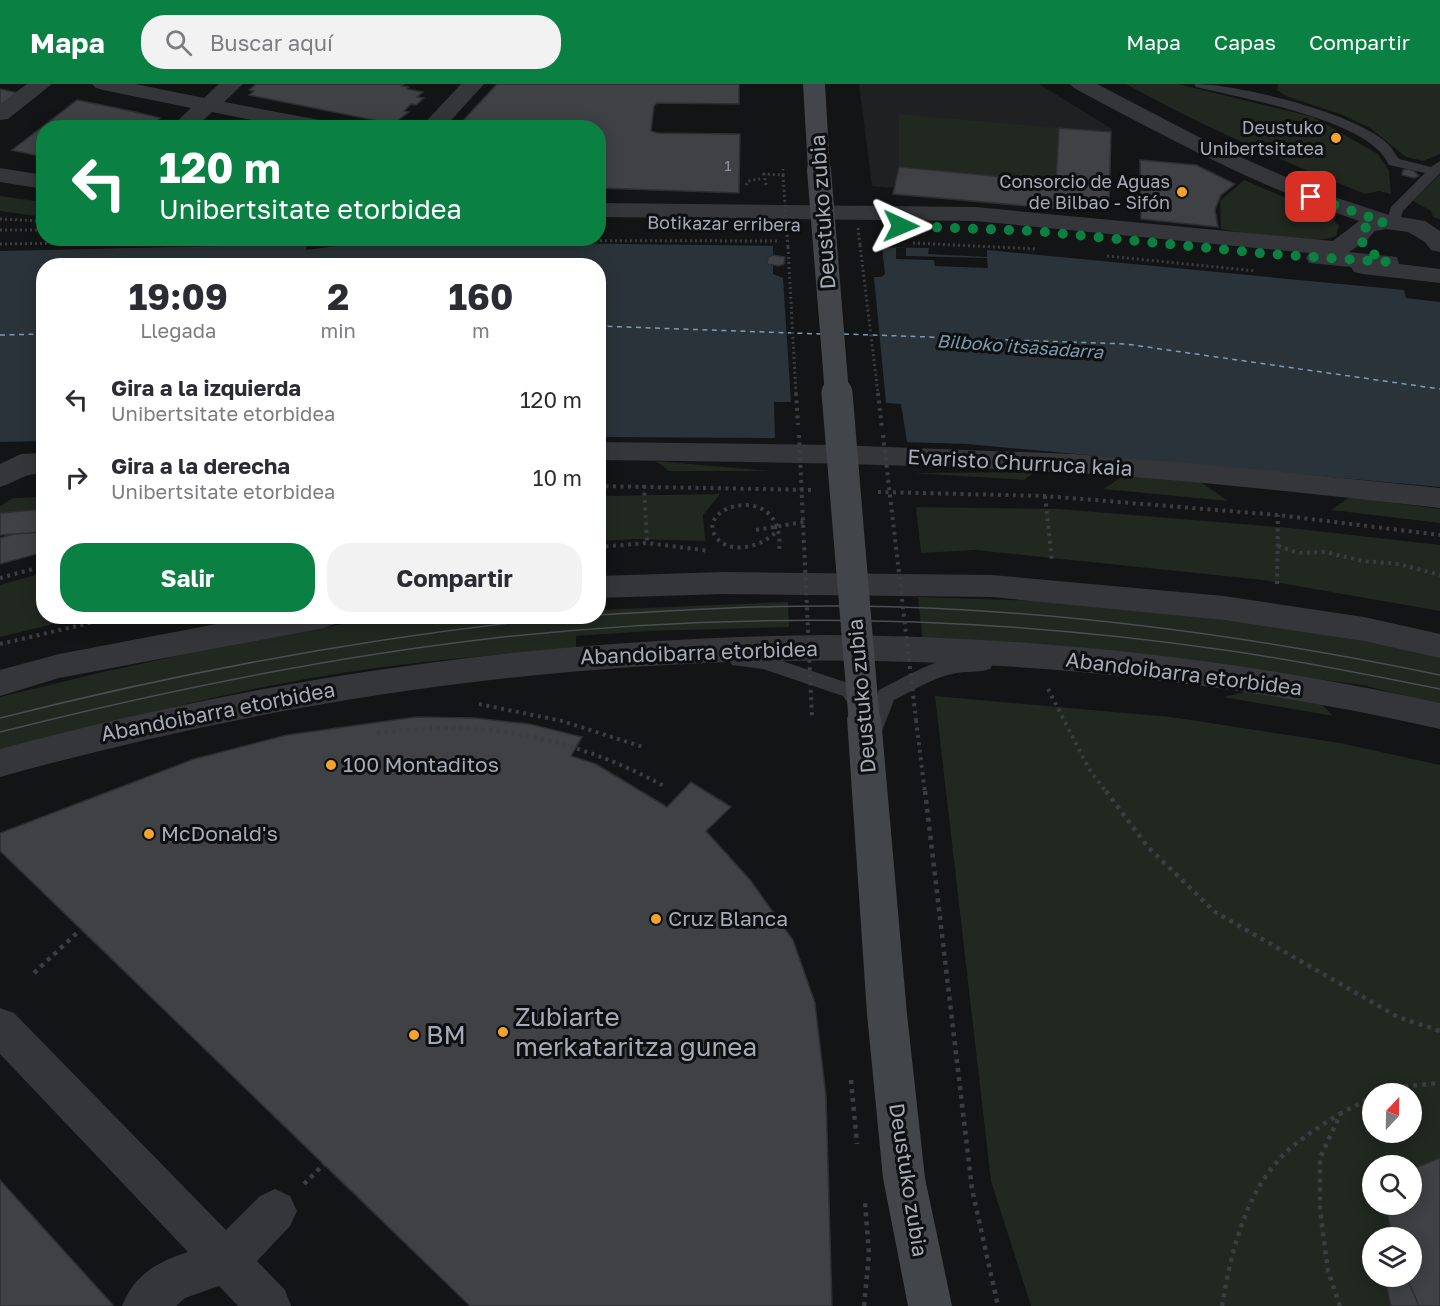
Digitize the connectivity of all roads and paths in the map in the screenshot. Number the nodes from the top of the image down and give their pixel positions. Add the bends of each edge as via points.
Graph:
1 (5, 84) edge
2 (103, 84) edge
3 (232, 84) edge
4 (473, 84) edge
5 (814, 84) edge
6 (1081, 84) edge
7 (1200, 84) edge
8 (37, 87) edge
9 (207, 105) junction
10 (0, 114) edge
11 (190, 120) edge
12 (284, 120) edge
13 (439, 120) edge
14 (1438, 167) edge
15 (783, 169) dead end
16 (0, 175) edge
17 (783, 175) junction
18 (760, 179) dead end
19 (36, 181) edge
20 (748, 189) dead end
21 (762, 190) dead end
22 (606, 210) edge
23 (0, 219) edge
24 (36, 221) edge
25 (1389, 221) junction
26 (606, 223) edge
27 (0, 230) edge
28 (36, 230) edge
29 (1359, 235) junction
30 (606, 240) edge
31 (793, 242) dead end
32 (853, 242) dead end
33 (865, 242) dead end
34 (908, 242) dead end
35 (36, 243) edge
36 (0, 244) edge
37 (1438, 244) edge
38 (860, 245) dead end
39 (1048, 250) dead end
40 (1105, 256) dead end
41 (1287, 256) junction
42 (1388, 262) junction
43 (1256, 271) dead end
44 (1440, 276) edge
45 (606, 451) edge
46 (36, 463) edge
47 (0, 477) edge
48 (644, 485) junction
49 (606, 486) edge
50 (822, 490) dead end
51 (874, 492) dead end
52 (1046, 496) junction
53 (1440, 498) edge
54 (1278, 515) junction
55 (804, 522) junction
56 (775, 526) junction
57 (756, 530) dead end
58 (1440, 535) edge
59 (647, 543) dead end
60 (1278, 546) junction
61 (776, 562) dead end
62 (1052, 562) dead end
63 (36, 568) edge
64 (1440, 575) edge
65 (606, 577) edge
66 (0, 578) edge
67 (747, 583) junction
68 (606, 586) edge
69 (1277, 589) dead end
70 (86, 624) edge
71 (282, 624) edge
72 (0, 644) edge
73 (1440, 645) edge
74 (620, 655) junction
75 (1233, 678) junction
76 (0, 683) edge
77 (1048, 688) dead end
78 (498, 707) dead end
79 (812, 717) dead end
80 (1440, 717) edge
81 (377, 733) dead end
82 (643, 747) dead end
83 (0, 764) edge
84 (664, 786) dead end
85 (80, 930) dead end
86 (34, 973) dead end
87 (0, 1026) edge
88 (1440, 1031) edge
89 (1440, 1083) edge
90 (1422, 1085) edge
91 (1362, 1102) edge
92 (1341, 1113) junction
93 (275, 1211) dead end
94 (226, 1262) junction
95 (144, 1306) edge
96 (269, 1306) edge
97 (930, 1306) edge
98 (999, 1306) edge
99 (1222, 1306) edge
100 (1340, 1306) edge

1 - 8 street
2 - 9 street
3 - 9 street
4 - 13 street
5 - 97 main road, Deustuko zubia, bridge via 887,1014 904,1178
6 - 25 street via 1208,151 1311,197
7 - 14 lane via 1308,110 1348,126 1388,150 1394,162
8 - 10 street
9 - 11 street
9 - 12 street
14 - 25 lane
15 - 17 path, bridge
16 - 19 street
17 - 21 path via 764,174 766,187
17 - 55 path, bridge
18 - 20 path via 748,181
22 - 29 street, Botikazar erribera via 975,214 1338,249
23 - 24 path
25 - 29 street, Botikazar erribera via 1367,226
25 - 37 street via 1416,226
26 - 41 street, Botikazar erribera via 929,226 1035,231
27 - 28 path
29 - 42 street via 1366,250
30 - 31 path
32 - 33 path
34 - 39 path
35 - 36 path
37 - 42 street, Botikazar erribera via 1434,261 1425,265
38 - 98 path, bridge via 972,1189
40 - 43 path
41 - 42 street, Botikazar erribera
41 - 44 street
45 - 53 street, Evaristo Churruca kaia via 1077,464
46 - 47 street via 21,464
48 - 49 path
48 - 50 path
48 - 59 path
51 - 52 path
52 - 54 path
52 - 62 path
54 - 58 path
54 - 60 path
55 - 56 path, bridge
55 - 79 path, bridge
56 - 57 path, bridge
56 - 61 path via 775,533 766,542 750,548 725,544 715,534 714,522 729,508 754,506 768,513 781,531
60 - 64 path via 1298,553 1326,552 1399,564
60 - 69 path
63 - 66 path
65 - 67 lane via 706,574
67 - 68 street
67 - 73 street via 992,586 1224,609 1364,629
70 - 72 path
71 - 76 street via 59,666
74 - 75 street, Abandoibarra etorbidea via 749,648 928,649 1124,664
74 - 75 lane via 764,662 850,691 875,725 886,695 936,669 969,663
74 - 83 street, Abandoibarra etorbidea via 451,670 275,697 87,738
75 - 80 street, Abandoibarra etorbidea via 1377,701
77 - 88 path via 1089,769 1147,846 1215,912 1398,1017
78 - 82 path via 594,729
81 - 84 path via 456,728 515,733 599,754
85 - 86 path
87 - 94 street
89 - 90 path
91 - 92 path
92 - 99 path via 1305,1137 1275,1165 1244,1217
92 - 100 path via 1320,1158 1320,1210 1328,1271
93 - 94 street
94 - 95 street via 171,1280
94 - 96 street

